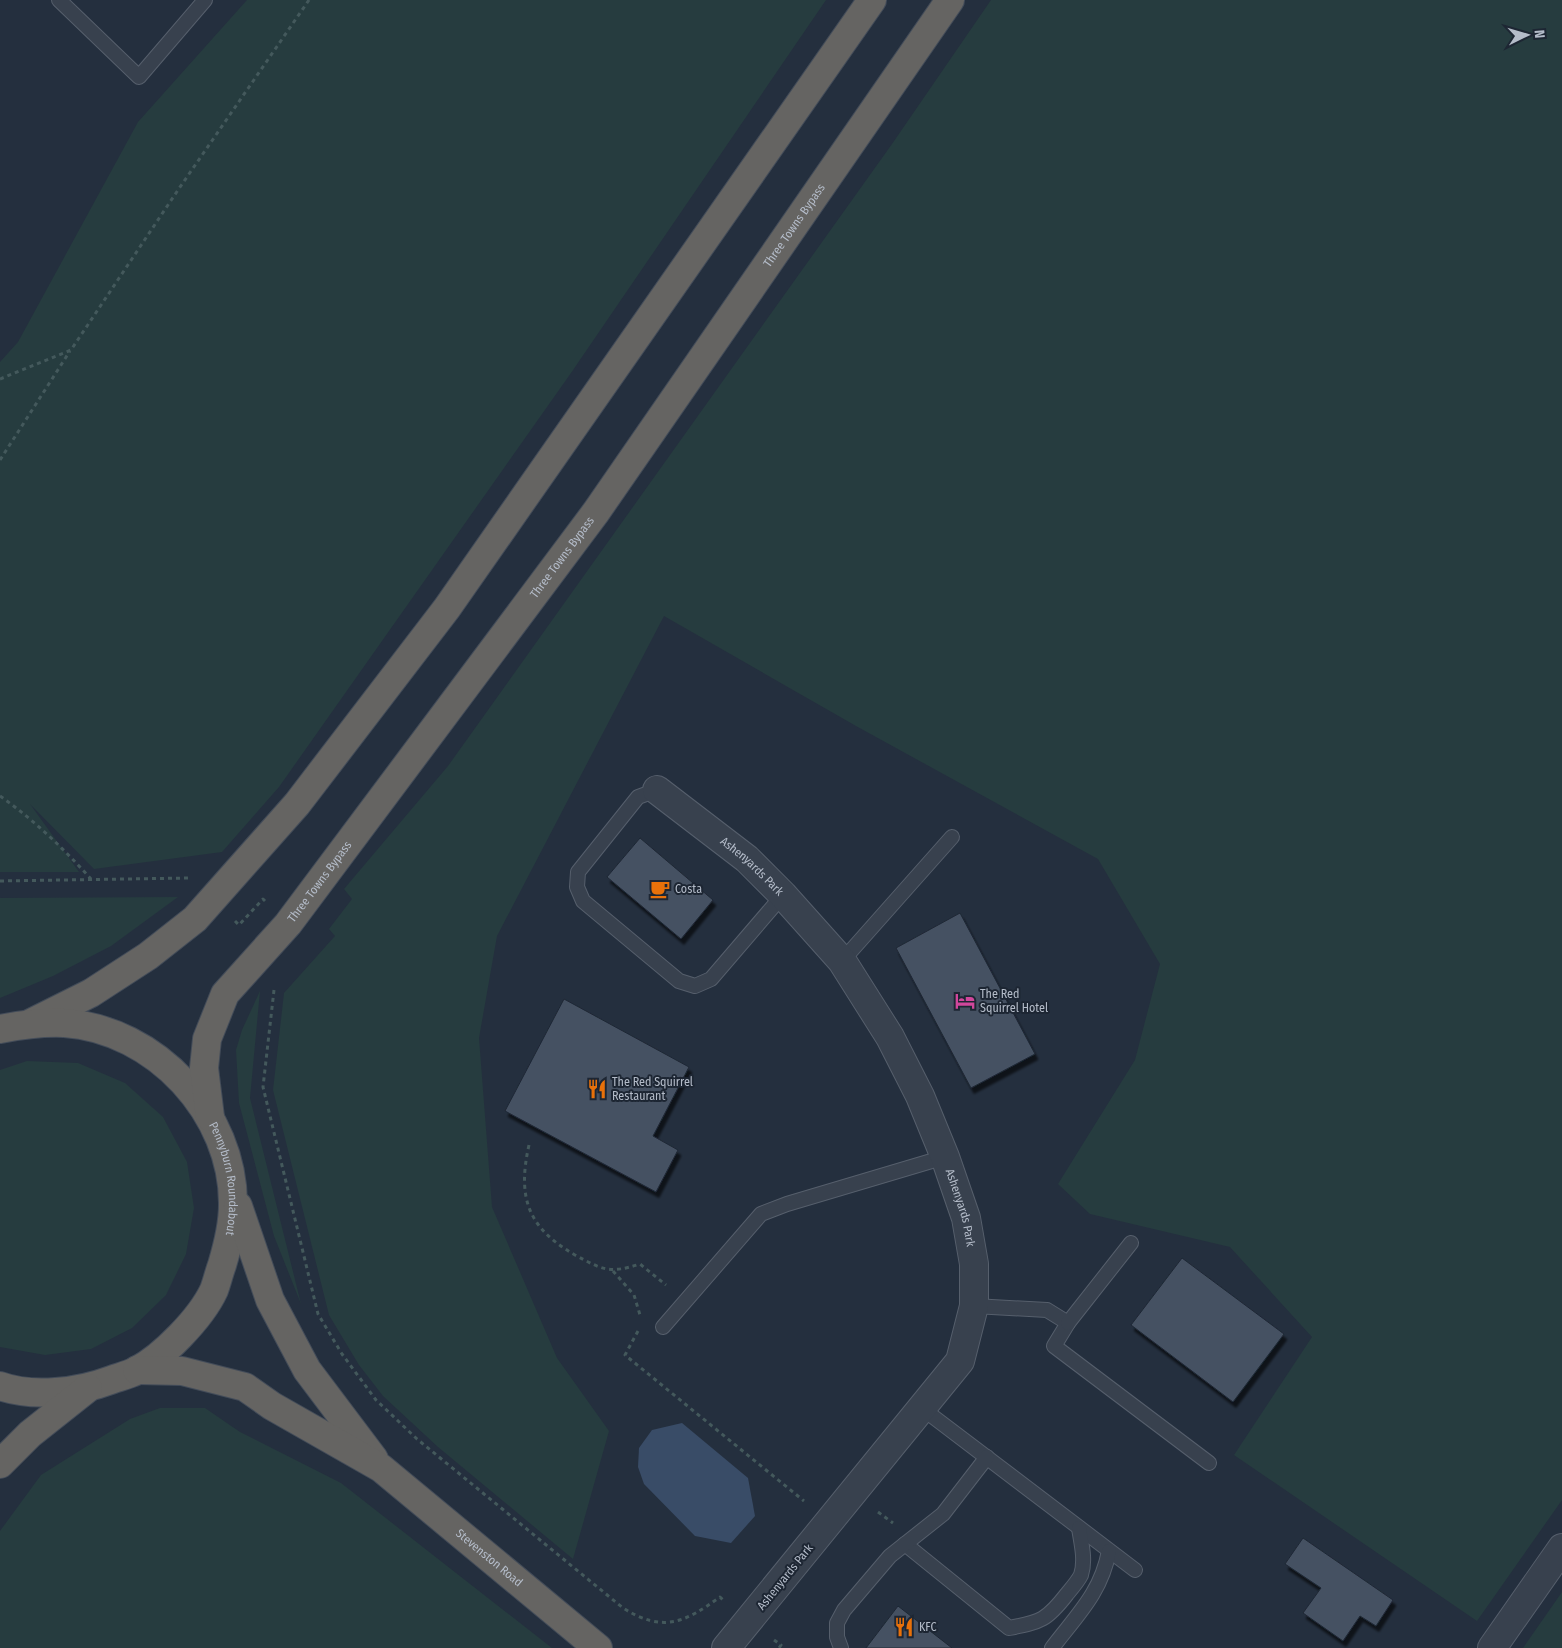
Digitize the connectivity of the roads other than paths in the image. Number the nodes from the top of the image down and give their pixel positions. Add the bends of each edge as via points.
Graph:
1 (59, 0) edge
2 (206, 0) edge
3 (872, 0) edge
4 (950, 0) edge
5 (657, 790) joint
6 (952, 837) dead end
7 (782, 895) junction
8 (842, 961) junction
9 (31, 1023) junction
10 (0, 1029) edge
11 (210, 1117) junction
12 (945, 1157) junction
13 (232, 1186) junction
14 (1131, 1243) dead end
15 (974, 1306) junction
16 (1068, 1323) junction
17 (663, 1327) dead end
18 (137, 1370) junction
19 (0, 1386) edge
20 (88, 1388) junction
21 (923, 1409) junction
22 (987, 1458) junction
23 (1209, 1463) dead end
24 (0, 1464) edge
25 (381, 1468) junction
26 (1079, 1528) junction
27 (905, 1544) junction
28 (1562, 1548) edge
29 (1109, 1551) junction
30 (1136, 1570) dead end
31 (598, 1648) edge
32 (726, 1648) edge
33 (841, 1648) edge
34 (1052, 1648) edge
35 (1492, 1648) edge

1 - 2 lane via 139,77
3 - 9 highway via 447,608 297,804 195,919 148,956 90,993
4 - 11 highway, Three Towns Bypass via 596,512 288,924 225,994 208,1039 204,1068
5 - 7 street, Ashenyards Park via 747,859
5 - 7 lane via 638,797 578,872 577,887 583,901 679,981 695,986 711,978
6 - 8 lane
7 - 8 street, Ashenyards Park
8 - 12 street, Ashenyards Park via 890,1036
9 - 10 highway, Pennyburn Roundabout
9 - 11 highway, Pennyburn Roundabout via 65,1023 100,1030 136,1045 169,1067 190,1087
11 - 13 highway, Pennyburn Roundabout via 222,1145
12 - 15 street, Ashenyards Park via 971,1241
12 - 17 lane via 761,1214
13 - 18 highway, Pennyburn Roundabout via 231,1236 214,1291 183,1334
13 - 25 highway via 253,1256 287,1333 307,1370
14 - 16 lane
15 - 16 lane via 1047,1310
15 - 21 street, Ashenyards Park via 960,1361
16 - 23 lane via 1054,1346
18 - 20 highway, Pennyburn Roundabout
18 - 25 highway via 182,1371 245,1387 272,1406
19 - 20 highway, Pennyburn Roundabout via 50,1393
20 - 24 highway via 30,1434
21 - 22 lane
21 - 32 street, Ashenyards Park
22 - 26 lane
22 - 27 lane via 943,1514
25 - 31 highway, Stevenston Road
26 - 27 lane via 1083,1560 1081,1575 1047,1617 1009,1628
26 - 29 lane
27 - 33 lane via 890,1556 844,1610 837,1623
28 - 35 street
29 - 30 lane
29 - 34 lane via 1097,1589

